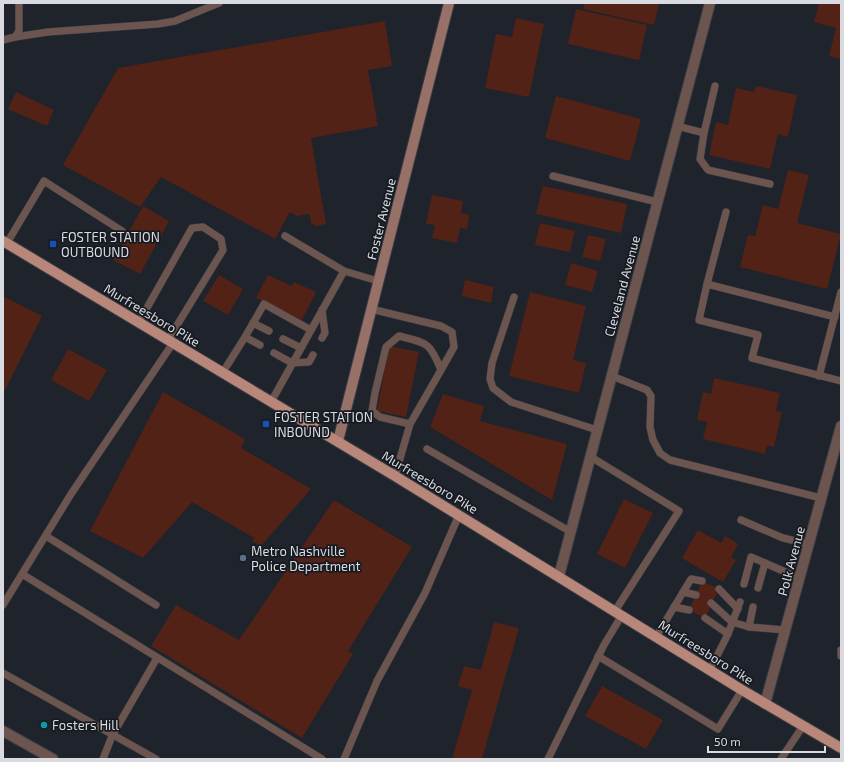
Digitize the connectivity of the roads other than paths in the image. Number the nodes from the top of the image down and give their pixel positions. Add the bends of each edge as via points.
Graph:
1 (19, 3) edge
2 (219, 3) edge
3 (449, 3) edge
4 (710, 3) edge
5 (15, 37) junction
6 (3, 40) edge
7 (715, 86) dead end
8 (677, 126) junction
9 (704, 133) junction
10 (553, 176) dead end
11 (770, 184) dead end
12 (657, 202) junction
13 (726, 212) dead end
14 (122, 231) dead end
15 (285, 236) dead end
16 (5, 242) edge
17 (344, 271) junction
18 (378, 281) junction
19 (707, 284) junction
20 (841, 293) edge
21 (514, 297) dead end
22 (371, 309) junction
23 (322, 310) junction
24 (835, 317) junction
25 (139, 322) junction
26 (253, 323) junction
27 (311, 330) junction
28 (269, 331) dead end
29 (245, 337) junction
30 (322, 338) dead end
31 (283, 339) dead end
32 (171, 341) junction
33 (260, 346) dead end
34 (301, 348) junction
35 (274, 353) dead end
36 (313, 355) dead end
37 (292, 363) junction
38 (441, 370) junction
39 (223, 372) junction
40 (612, 376) junction
41 (819, 376) junction
42 (841, 381) edge
43 (271, 402) junction
44 (410, 424) junction
45 (841, 426) edge
46 (597, 430) junction
47 (338, 441) junction
48 (427, 448) dead end
49 (591, 457) junction
50 (394, 476) junction
51 (821, 498) junction
52 (459, 515) junction
53 (741, 520) dead end
54 (571, 532) junction
55 (46, 536) junction
56 (809, 544) junction
57 (765, 563) junction
58 (22, 574) junction
59 (559, 576) junction
60 (799, 578) junction
61 (702, 581) dead end
62 (744, 584) dead end
63 (758, 588) dead end
64 (719, 589) dead end
65 (683, 592) junction
66 (696, 595) dead end
67 (711, 603) dead end
68 (3, 605) edge
69 (156, 605) dead end
70 (753, 606) dead end
71 (674, 607) junction
72 (689, 610) dead end
73 (618, 613) junction
74 (705, 618) dead end
75 (732, 622) junction
76 (749, 627) junction
77 (785, 630) junction
78 (728, 634) junction
79 (656, 637) junction
80 (841, 650) edge
81 (598, 656) junction
82 (841, 656) edge
83 (157, 658) junction
84 (710, 670) junction
85 (3, 673) edge
86 (742, 690) junction
87 (765, 704) junction
88 (803, 726) junction
89 (3, 731) edge
90 (112, 736) junction
91 (841, 748) edge
92 (53, 759) edge
93 (103, 759) edge
94 (156, 759) edge
95 (322, 759) edge
96 (344, 759) edge
97 (548, 759) edge
98 (781, 759) edge

1 - 5 lane via 19,31
2 - 5 lane via 175,21 158,24
3 - 18 main road, Foster Avenue
4 - 8 street, Cleveland Avenue
5 - 6 lane
7 - 9 lane
8 - 9 lane
8 - 12 street, Cleveland Avenue
9 - 11 lane via 700,158 708,170
10 - 12 lane
12 - 40 street, Cleveland Avenue
13 - 19 lane
14 - 16 lane via 44,181
15 - 17 lane
16 - 25 main road, Murfreesboro Pike
17 - 18 lane
17 - 23 lane
18 - 22 main road, Foster Avenue
19 - 24 lane
19 - 41 lane via 699,320 758,334 752,358
20 - 24 lane
21 - 46 lane via 492,363 490,379 493,388 511,402
22 - 38 lane via 441,326 452,332 454,347
22 - 47 main road, Foster Avenue
23 - 27 lane
23 - 30 lane via 325,333
24 - 41 lane
25 - 32 main road, Murfreesboro Pike
25 - 32 lane via 192,228 203,227 221,239 223,250
26 - 27 lane via 264,304
26 - 28 lane
26 - 29 lane
27 - 34 lane
29 - 33 lane
29 - 39 lane
31 - 34 lane
32 - 39 main road, Murfreesboro Pike
32 - 55 lane
34 - 37 lane
35 - 37 lane
36 - 37 lane via 309,362
37 - 43 lane
38 - 44 lane
38 - 44 lane via 435,355 425,342 399,336 386,347 372,411 380,417
39 - 43 main road, Murfreesboro Pike
40 - 46 street, Cleveland Avenue
40 - 51 lane via 647,390 651,396 650,427 653,440 660,453 670,460
41 - 42 lane
43 - 47 main road, Murfreesboro Pike
44 - 50 lane
45 - 51 street, Polk Avenue
46 - 49 street, Cleveland Avenue
47 - 50 main road, Murfreesboro Pike
48 - 54 lane
49 - 54 street, Cleveland Avenue
49 - 73 lane via 679,511
50 - 52 main road, Murfreesboro Pike
51 - 56 street, Polk Avenue
52 - 59 main road, Murfreesboro Pike
52 - 96 lane via 425,593 377,681
53 - 56 lane via 783,538
54 - 59 street, Cleveland Avenue
55 - 58 lane
55 - 69 lane
56 - 60 street, Polk Avenue
57 - 60 lane
57 - 62 lane via 751,557
57 - 63 lane
58 - 68 lane
58 - 83 lane
59 - 73 main road, Murfreesboro Pike
60 - 77 street, Polk Avenue
61 - 65 lane via 690,579
64 - 75 lane via 739,605
65 - 66 lane
65 - 71 lane
67 - 75 lane
70 - 76 lane
71 - 72 lane
71 - 79 lane
73 - 79 main road, Murfreesboro Pike
73 - 81 lane
74 - 78 lane
75 - 76 lane
75 - 78 lane
76 - 77 lane
77 - 87 street, Polk Avenue
78 - 84 lane
79 - 84 main road, Murfreesboro Pike
80 - 82 lane
81 - 86 lane via 718,729
81 - 97 lane
83 - 90 lane
83 - 95 lane
84 - 86 main road, Murfreesboro Pike
85 - 90 lane
86 - 87 main road, Murfreesboro Pike
87 - 88 main road, Murfreesboro Pike
88 - 91 main road, Murfreesboro Pike
88 - 98 lane
89 - 92 street
90 - 93 lane
90 - 94 lane

